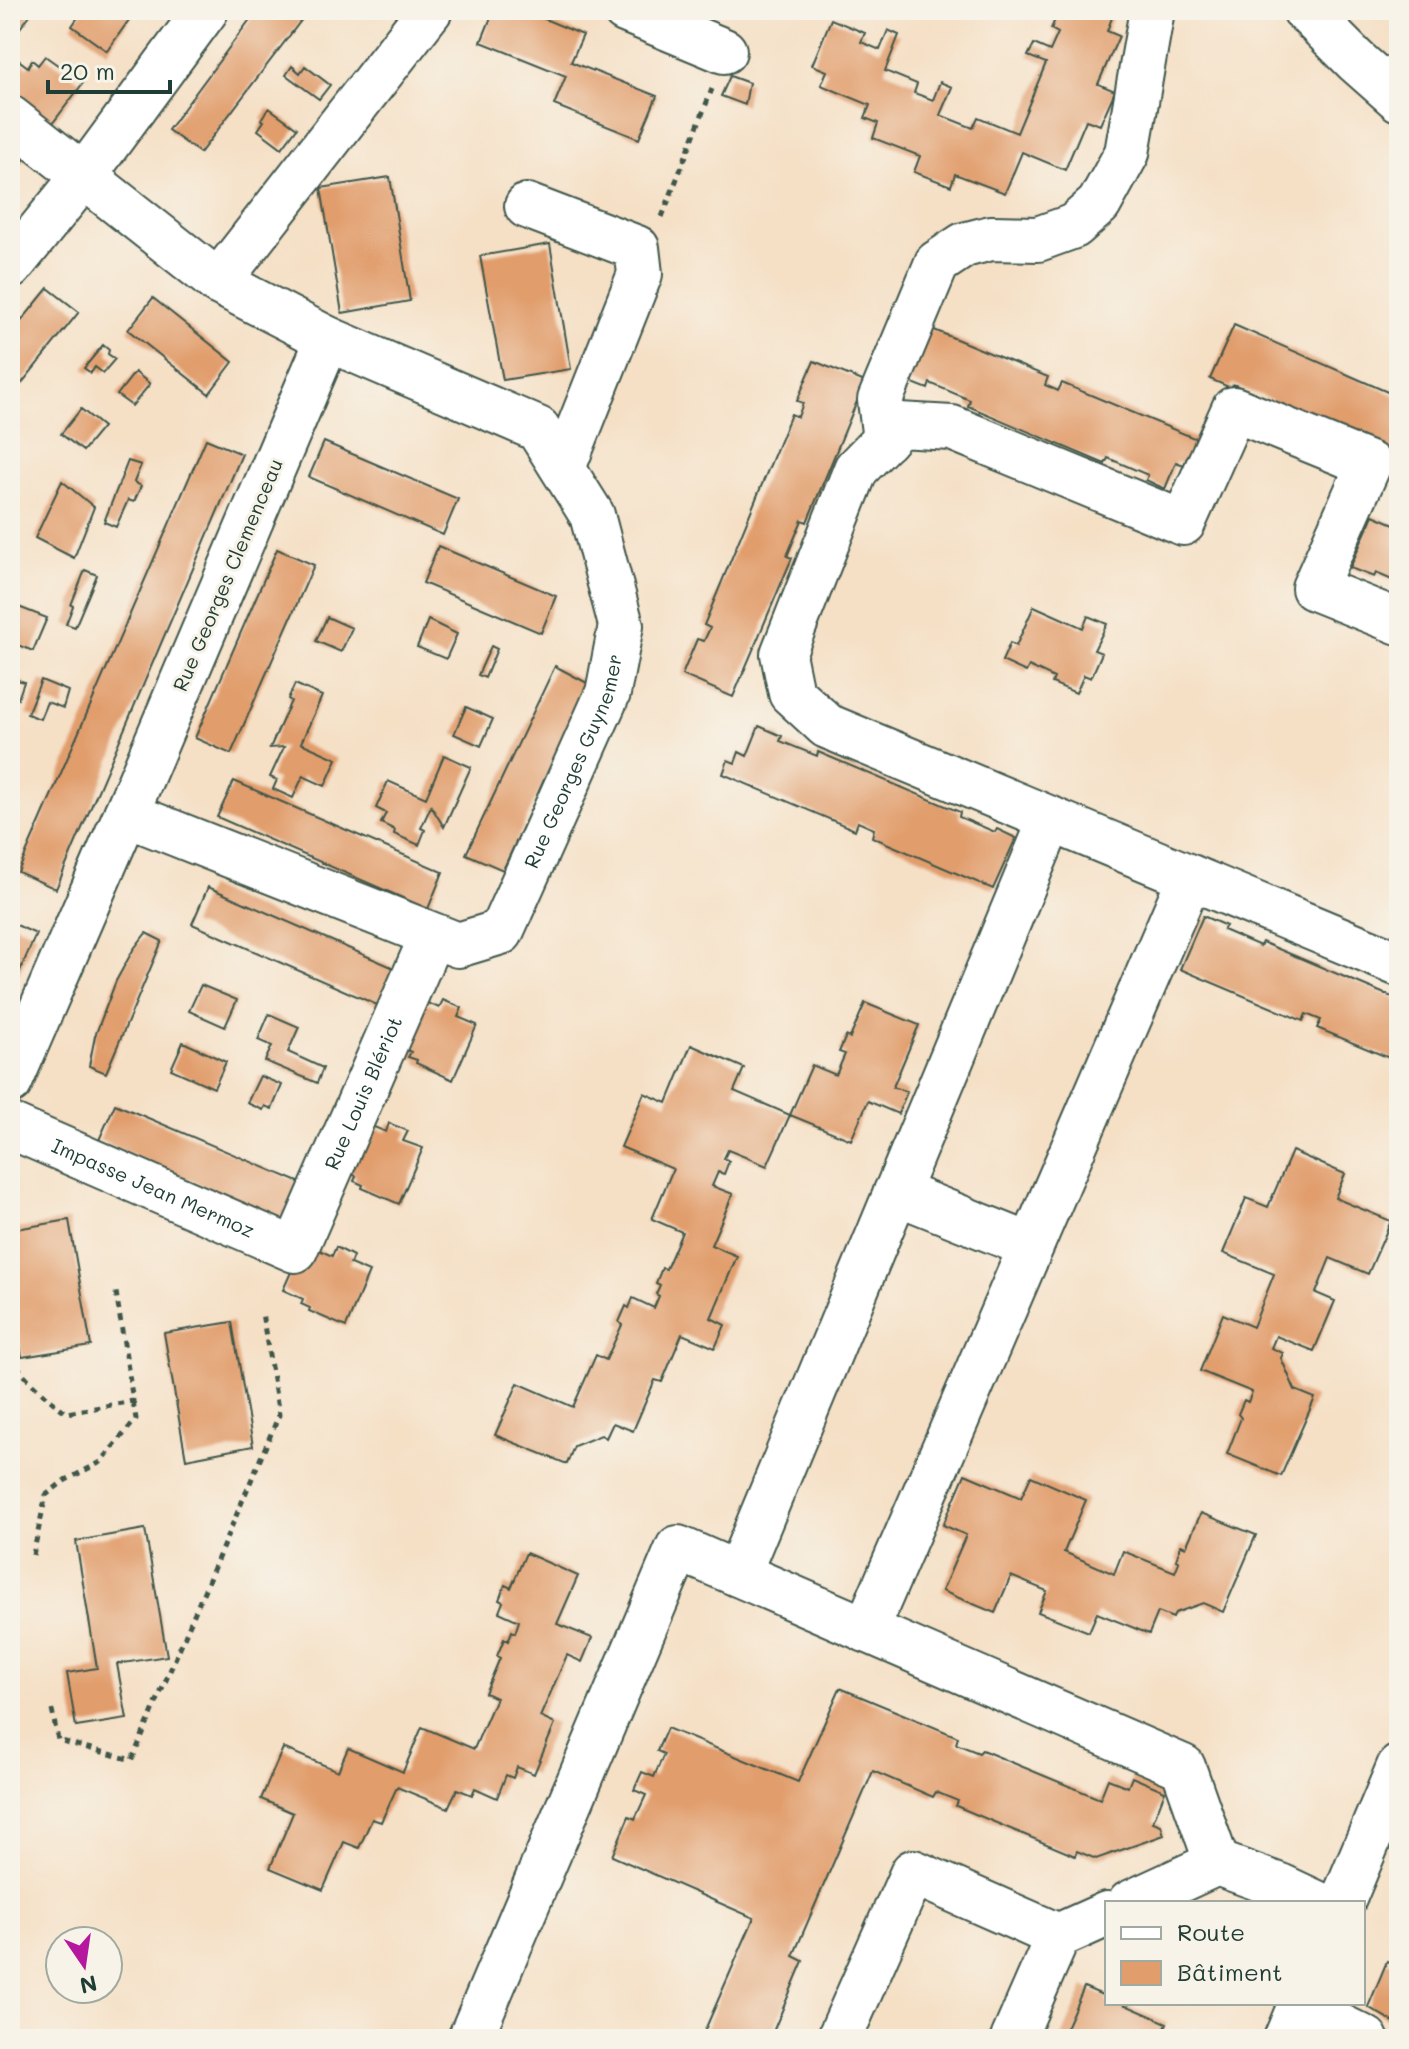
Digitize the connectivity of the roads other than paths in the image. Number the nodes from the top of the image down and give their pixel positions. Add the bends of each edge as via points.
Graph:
1 (206, 10) edge
2 (430, 10) edge
3 (625, 10) edge
4 (1152, 10) edge
5 (1305, 10) edge
6 (724, 51) road end
7 (1399, 99) edge
8 (10, 118) edge
9 (83, 177) junction
10 (527, 206) dead end
11 (10, 267) edge
12 (218, 282) junction
13 (328, 339) junction
14 (885, 440) junction
15 (563, 468) junction
16 (1399, 622) edge
17 (126, 814) junction
18 (1051, 819) junction
19 (1190, 877) junction
20 (432, 936) junction
21 (1399, 964) edge
22 (10, 1082) edge
23 (10, 1126) edge
24 (896, 1192) junction
25 (1031, 1246) junction
26 (295, 1250) joint
27 (738, 1574) junction
28 (866, 1630) junction
29 (1399, 1767) edge
30 (1217, 1863) junction
31 (1134, 1901) edge
32 (1312, 1901) edge
33 (1343, 1901) edge
34 (1105, 1915) edge
35 (1058, 1936) junction
36 (1295, 2016) edge
37 (470, 2039) edge
38 (839, 2039) edge
39 (1013, 2039) edge
40 (1366, 2039) edge

1 - 9 street
2 - 12 street
3 - 6 street
4 - 14 street via 1127,153 1099,204 1074,226 1038,239 991,238 964,245 937,263 880,400
5 - 7 street
8 - 9 street
9 - 11 street
9 - 12 street
10 - 15 street via 637,248 640,274
12 - 13 street
13 - 15 street, Rue Georges Guynemer via 538,429
13 - 17 street, Rue Georges Clemenceau
14 - 16 street via 899,425 952,428 1183,523 1234,409 1369,464 1314,588
14 - 18 street via 856,469 783,654 791,693 827,726
15 - 20 street, Rue Georges Guynemer via 592,515 621,625 608,693 501,932 458,945
17 - 20 street, Rue Georges Guynemer
17 - 22 street, Rue Georges Clemenceau
18 - 19 street
18 - 24 street
19 - 21 street
19 - 25 street
20 - 26 street, Rue Louis Blériot
23 - 26 street, Impasse Jean Mermoz
24 - 25 street
24 - 27 street
25 - 28 street
27 - 28 street
27 - 37 street via 678,1548
28 - 30 street via 1183,1767
29 - 33 street
30 - 31 street
30 - 32 street
34 - 35 street
35 - 38 street via 913,1872
35 - 39 street
36 - 40 street

